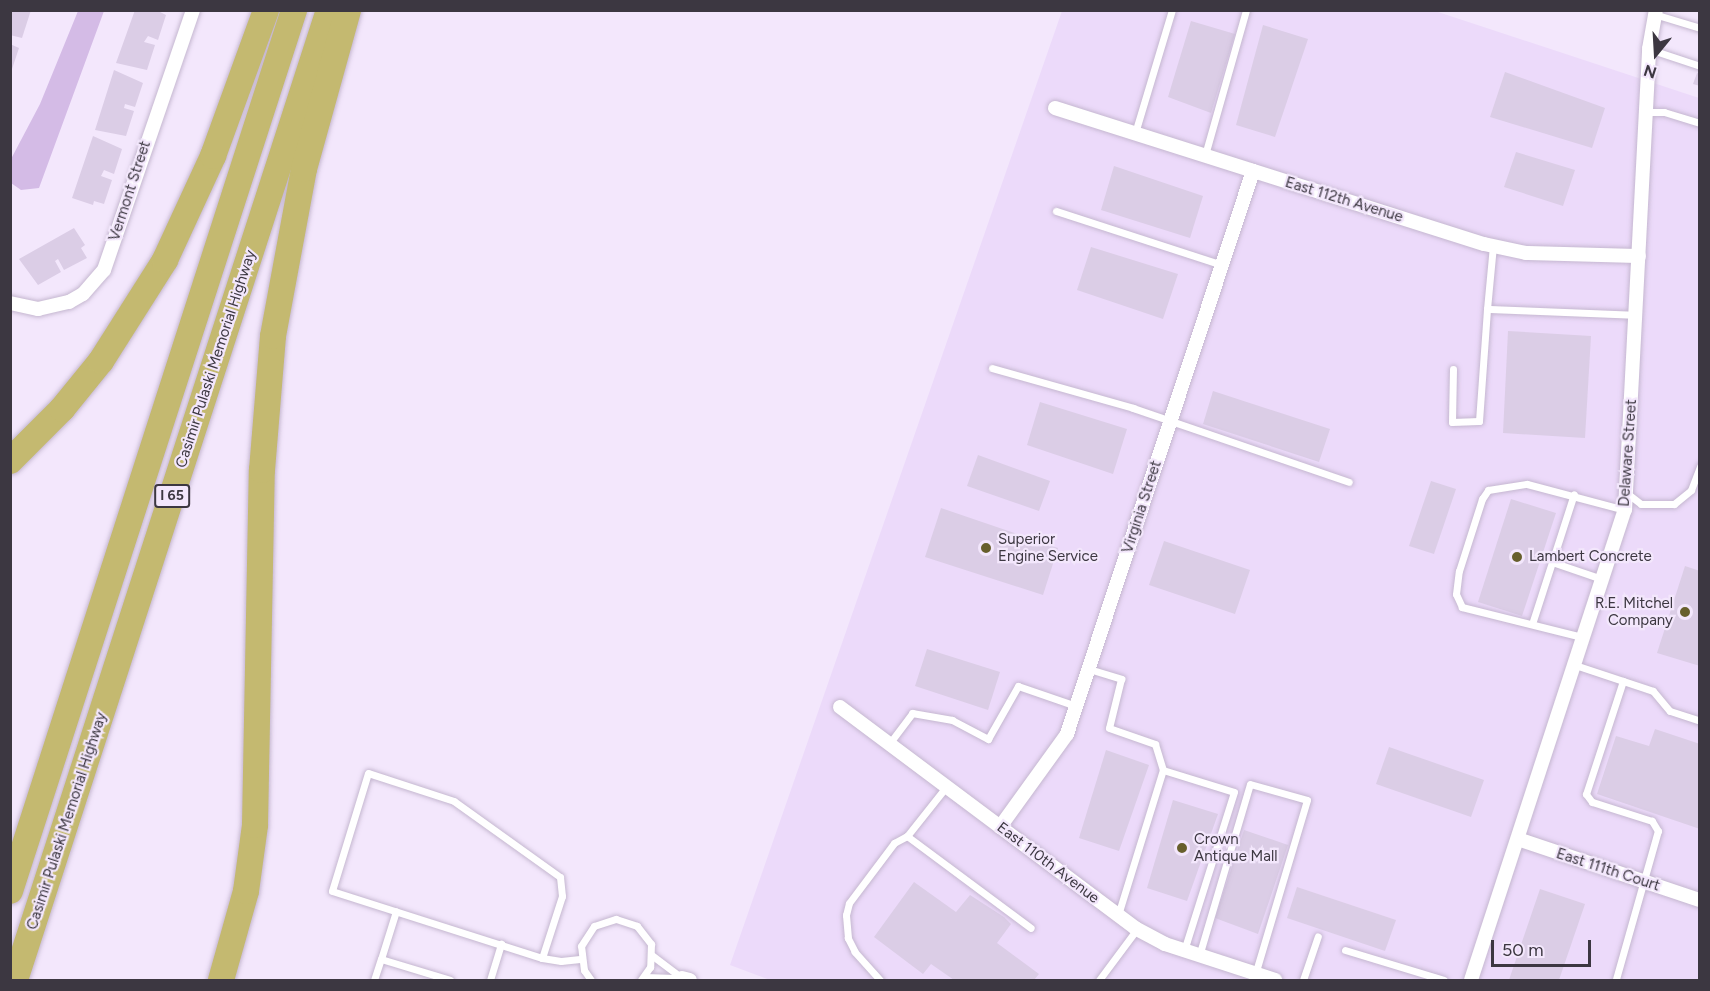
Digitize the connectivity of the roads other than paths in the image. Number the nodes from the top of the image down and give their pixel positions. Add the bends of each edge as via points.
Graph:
1 (193, 10) edge
2 (266, 10) edge
3 (294, 10) edge
4 (329, 10) edge
5 (348, 10) edge
6 (1172, 10) edge
7 (1246, 10) edge
8 (1655, 12) edge
9 (1700, 28) edge
10 (1649, 49) junction
11 (1700, 66) edge
12 (1055, 108) dead end
13 (1646, 112) junction
14 (1700, 123) edge
15 (1135, 133) junction
16 (1205, 155) junction
17 (1253, 171) junction
18 (1056, 211) dead end
19 (1493, 246) junction
20 (1639, 256) junction
21 (1222, 265) junction
22 (10, 303) edge
23 (1487, 309) junction
24 (1636, 315) junction
25 (992, 368) dead end
26 (1453, 369) dead end
27 (1170, 423) junction
28 (10, 461) edge
29 (1700, 466) edge
30 (1349, 482) dead end
31 (1627, 491) junction
32 (1574, 494) junction
33 (1625, 510) junction
34 (1552, 562) junction
35 (1602, 579) junction
36 (1532, 624) junction
37 (1582, 638) junction
38 (1575, 665) junction
39 (1089, 669) junction
40 (1623, 681) junction
41 (1076, 706) junction
42 (840, 707) dead end
43 (1700, 721) edge
44 (889, 744) junction
45 (1163, 770) junction
46 (946, 787) junction
47 (1000, 827) junction
48 (907, 836) junction
49 (1518, 839) junction
50 (1216, 848) junction
51 (1229, 853) junction
52 (1643, 881) junction
53 (10, 891) edge
54 (1699, 900) edge
55 (396, 911) junction
56 (1118, 915) junction
57 (1031, 928) dead end
58 (1137, 929) junction
59 (1318, 936) dead end
60 (501, 944) junction
61 (1346, 950) dead end
62 (1184, 951) junction
63 (652, 955) junction
64 (1199, 956) junction
65 (542, 958) junction
66 (580, 958) junction
67 (381, 959) junction
68 (1255, 974) junction
69 (431, 978) edge
70 (643, 979) edge
71 (686, 979) edge
72 (1616, 979) edge
73 (15, 981) edge
74 (221, 981) edge
75 (374, 981) edge
76 (450, 981) edge
77 (490, 981) edge
78 (591, 981) edge
79 (880, 981) edge
80 (1099, 981) edge
81 (1275, 981) edge
82 (1303, 981) edge
83 (1444, 981) edge
84 (1472, 981) edge

1 - 22 street, Vermont Street via 104,270 83,294 69,302 38,309
2 - 28 highway via 213,156 165,260 101,361 54,418
3 - 53 highway, I 65
4 - 73 highway, Casimir Pulaski Memorial Highway / I 65
5 - 74 highway via 304,169 273,336 262,470 255,825 246,891
6 - 15 lane
7 - 16 lane
8 - 9 lane
8 - 10 street, Delaware Street
10 - 11 lane
10 - 13 street, Delaware Street
12 - 15 street, East 112th Avenue
13 - 14 lane via 1664,112
13 - 20 street, Delaware Street
15 - 16 street, East 112th Avenue
16 - 17 street, East 112th Avenue
17 - 19 street, East 112th Avenue
17 - 21 street, Virginia Street
18 - 21 lane
19 - 20 street, East 112th Avenue via 1526,254
19 - 23 lane
20 - 24 street, Delaware Street
21 - 27 street, Virginia Street
23 - 24 lane
23 - 26 lane via 1479,421 1452,422
24 - 31 street, Delaware Street
25 - 27 lane
27 - 30 lane
27 - 39 street, Virginia Street
29 - 31 lane via 1691,490 1674,504 1641,504
31 - 33 street, Delaware Street
32 - 33 lane
32 - 34 lane
32 - 36 lane via 1527,484 1488,490 1482,499 1459,571 1456,594 1462,607 1515,623
33 - 35 street, Delaware Street
34 - 35 lane
34 - 36 lane
35 - 37 street, Delaware Street
36 - 37 lane
37 - 38 street, Delaware Street
38 - 40 lane
38 - 49 street, Delaware Street
39 - 41 street, Virginia Street
39 - 45 lane via 1121,679 1109,729 1155,744
40 - 43 lane via 1653,691 1670,711
40 - 52 lane via 1586,794 1592,802 1652,821 1658,831
41 - 44 lane via 1018,686 988,739 952,720 912,713
41 - 47 street, Virginia Street via 1067,734
42 - 44 street, East 110th Avenue
44 - 46 street, East 110th Avenue
45 - 50 lane via 1234,792
45 - 56 lane
46 - 47 street, East 110th Avenue
46 - 48 lane
47 - 56 street, East 110th Avenue
48 - 57 lane
48 - 79 lane via 894,843 849,903 846,915 848,938 855,952
49 - 52 street, East 111th Court
49 - 84 street, Delaware Street
50 - 51 lane
50 - 62 lane
51 - 64 lane
51 - 68 lane via 1250,784 1307,800
52 - 54 street, East 111th Court
52 - 72 lane
55 - 60 lane
55 - 65 lane via 332,891 368,773 454,801 560,877 562,896
55 - 67 lane
56 - 58 street, East 110th Avenue
58 - 62 street, East 110th Avenue
58 - 80 lane
59 - 82 lane
60 - 65 lane
60 - 77 lane
61 - 83 lane
62 - 64 street, East 110th Avenue
63 - 66 lane via 645,934 637,926 616,919 594,926 586,935
63 - 70 lane
63 - 71 lane
64 - 68 street, East 110th Avenue
65 - 66 lane
66 - 78 lane
67 - 69 lane
67 - 75 lane
68 - 81 street, East 110th Avenue
69 - 76 lane
70 - 71 lane

